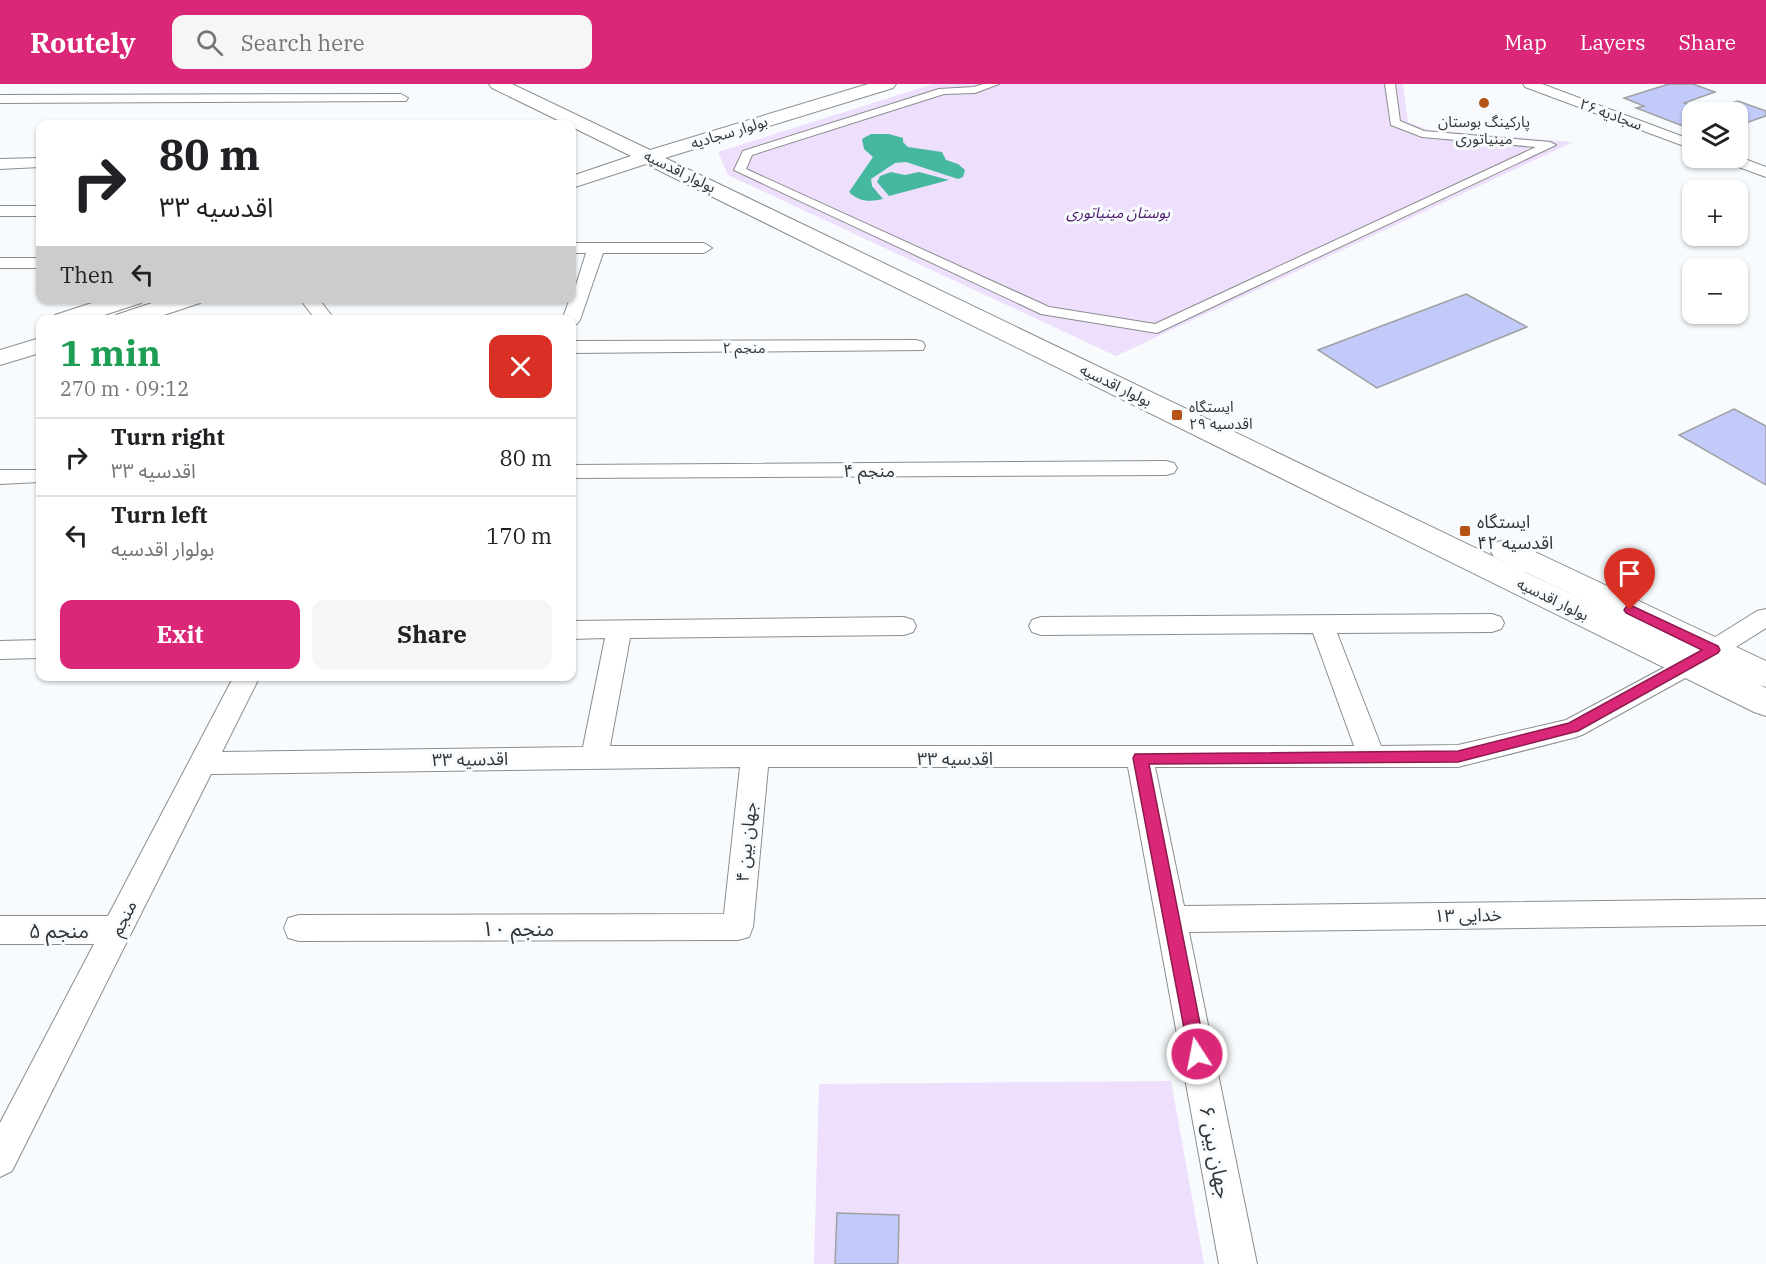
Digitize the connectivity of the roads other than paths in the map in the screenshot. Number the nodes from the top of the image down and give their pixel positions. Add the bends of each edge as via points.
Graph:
1 (7, 84) edge
2 (498, 84) edge
3 (530, 84) edge
4 (840, 84) edge
5 (886, 84) edge
6 (994, 84) edge
7 (1390, 84) edge
8 (1530, 84) edge
9 (0, 90) edge
10 (401, 98) dead end
11 (0, 99) edge
12 (541, 120) edge
13 (718, 135) junction
14 (1682, 141) edge
15 (651, 149) junction
16 (580, 153) edge
17 (702, 160) dead end
18 (36, 163) edge
19 (0, 164) edge
20 (1748, 166) edge
21 (1766, 172) edge
22 (576, 180) edge
23 (0, 211) edge
24 (36, 211) edge
25 (576, 248) edge
26 (596, 248) junction
27 (704, 248) dead end
28 (0, 263) edge
29 (36, 263) edge
30 (117, 303) edge
31 (177, 303) edge
32 (312, 303) edge
33 (79, 315) edge
34 (139, 315) edge
35 (322, 315) edge
36 (573, 315) edge
37 (36, 327) edge
38 (0, 338) edge
39 (36, 346) edge
40 (916, 346) dead end
41 (576, 347) edge
42 (0, 358) edge
43 (1166, 468) dead end
44 (576, 472) edge
45 (36, 476) edge
46 (0, 477) edge
47 (1766, 617) edge
48 (1492, 623) dead end
49 (1322, 625) junction
50 (1041, 626) dead end
51 (904, 627) dead end
52 (576, 630) edge
53 (619, 630) junction
54 (36, 649) edge
55 (0, 650) edge
56 (1713, 650) junction
57 (1689, 665) junction
58 (1766, 675) edge
59 (244, 681) edge
60 (1766, 703) edge
61 (594, 757) junction
62 (755, 757) junction
63 (1372, 757) junction
64 (1140, 758) junction
65 (203, 763) junction
66 (1766, 912) edge
67 (1170, 919) junction
68 (738, 927) joint
69 (299, 928) dead end
70 (0, 930) edge
71 (117, 930) junction
72 (0, 1159) edge
73 (1238, 1264) edge

1 - 9 street
2 - 12 main road, بولوار اقدسیه
3 - 15 main road, بولوار اقدسیه
4 - 15 main road, بولوار سجادیه
5 - 13 main road, بولوار سجادیه
6 - 7 street via 975,90 943,91 747,153 740,170 1046,311 1157,329 1550,145 1422,134 1395,123
8 - 14 street, سجادیه ۲۶
10 - 11 street
13 - 15 main road, بولوار سجادیه
13 - 17 main road via 704,147
15 - 16 main road, بولوار سجادیه
15 - 16 main road, بولوار اقدسیه
15 - 22 main road, بولوار سجادیه
15 - 56 main road, بولوار اقدسیه
15 - 57 main road, بولوار اقدسیه
18 - 19 street
20 - 21 street
23 - 24 street
25 - 26 street
26 - 27 street
26 - 36 street
28 - 29 street
30 - 33 main road
31 - 34 main road
32 - 35 street
37 - 38 main road
39 - 42 main road
40 - 41 street, منجم ۲
43 - 44 street, منجم ۴
45 - 46 street
47 - 56 street, اقدسیه ۳۳
48 - 49 street
49 - 50 street
49 - 63 street
51 - 53 street
52 - 53 street
53 - 61 street
54 - 55 street
56 - 57 street, اقدسیه ۳۳
56 - 58 main road, بولوار اقدسیه
57 - 60 main road, بولوار اقدسیه
57 - 63 street, اقدسیه ۳۳ via 1573,728 1458,756
59 - 65 street, منجم
61 - 62 street, اقدسیه ۳۳
61 - 65 street, اقدسیه ۳۳
62 - 64 street, اقدسیه ۳۳
62 - 68 street, جهان بین ۴
63 - 64 street, اقدسیه ۳۳
64 - 67 street, جهان بین ۶
65 - 71 street, منجم
66 - 67 street, خدایی ۱۳
67 - 73 street, جهان بین ۶
68 - 69 street, منجم ۱۰
70 - 71 street, منجم ۵
71 - 72 street, منجم

